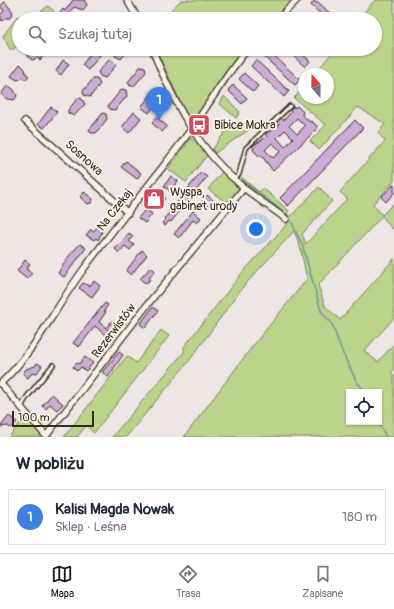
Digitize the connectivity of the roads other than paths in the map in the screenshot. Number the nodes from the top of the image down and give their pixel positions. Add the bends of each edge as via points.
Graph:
1 (127, 0) edge
2 (297, 0) edge
3 (134, 12) edge
4 (285, 12) edge
5 (155, 56) edge
6 (242, 56) edge
7 (290, 106) dead end
8 (25, 121) dead end
9 (191, 130) junction
10 (235, 179) junction
11 (244, 188) junction
12 (128, 213) junction
13 (286, 219) dead end
14 (53, 365) dead end
15 (0, 384) edge
16 (21, 407) junction

1 - 3 street
2 - 4 street
5 - 9 street
6 - 9 street, Na Czekaj via 221,83
7 - 10 lane via 246,148 239,174
8 - 12 street, Sosnowa
9 - 10 street
9 - 12 street, Na Czekaj
10 - 11 street
11 - 13 street
11 - 16 street, Rezerwistów via 151,300 46,436
12 - 15 street, Na Czekaj via 83,270 26,355
14 - 16 lane
15 - 16 street, Rezerwistów

